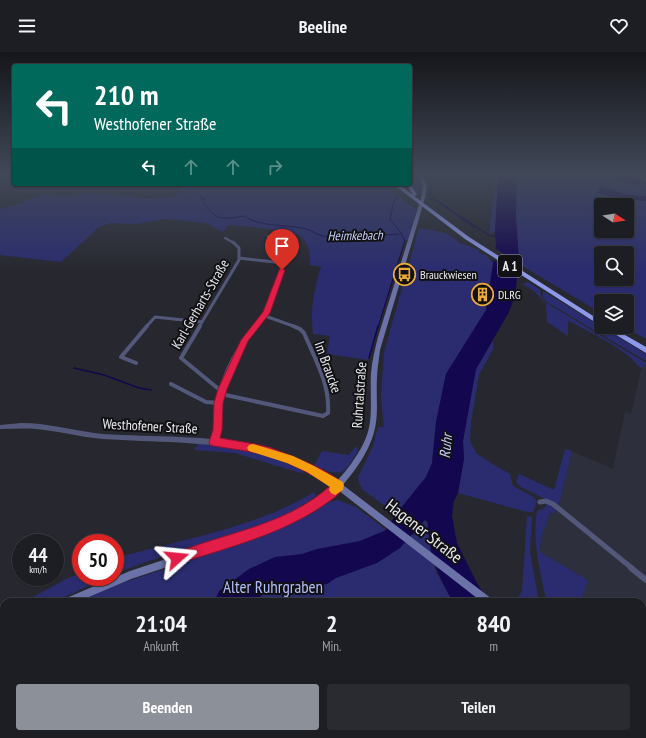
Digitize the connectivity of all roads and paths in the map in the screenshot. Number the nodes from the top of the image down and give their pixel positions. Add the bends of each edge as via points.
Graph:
1 (420, 207) edge
2 (428, 207) edge
3 (268, 236) dead end
4 (225, 238) dead end
5 (239, 258) junction
6 (284, 263) junction
7 (552, 291) junction
8 (594, 314) edge
9 (265, 316) junction
10 (594, 319) edge
11 (202, 322) junction
12 (618, 334) edge
13 (628, 334) edge
14 (646, 344) edge
15 (646, 350) edge
16 (136, 363) dead end
17 (171, 384) dead end
18 (221, 393) junction
19 (219, 403) junction
20 (0, 427) edge
21 (214, 442) junction
22 (339, 486) junction
23 (540, 502) dead end
24 (646, 580) edge
25 (76, 598) edge
26 (484, 598) edge

1 - 22 main road, Ruhrtalstraße via 375,360 371,433 363,453
2 - 7 highway, A 1 via 467,236
3 - 6 street via 280,247
4 - 5 street via 238,244
5 - 6 street
5 - 11 street, Karl-Gerharts-Straße
6 - 9 street
7 - 8 highway, A 1
7 - 10 highway, A 1
9 - 18 street via 245,340
9 - 18 street, Im Braucke via 300,329 304,333 325,384 329,398 328,413 323,416
11 - 16 street via 155,316 121,357
11 - 18 street, Karl-Gerharts-Straße via 181,358
12 - 15 highway
13 - 14 highway
17 - 19 street via 206,402
18 - 19 street
19 - 21 street via 218,430
20 - 21 street, Westhofener Straße via 32,426 103,436
21 - 22 street, Westhofener Straße via 268,452 289,459 321,474
22 - 25 main road, Ruhrtalstraße via 306,511 260,532 130,575
22 - 26 main road, Hagener Straße
23 - 24 street via 553,504

